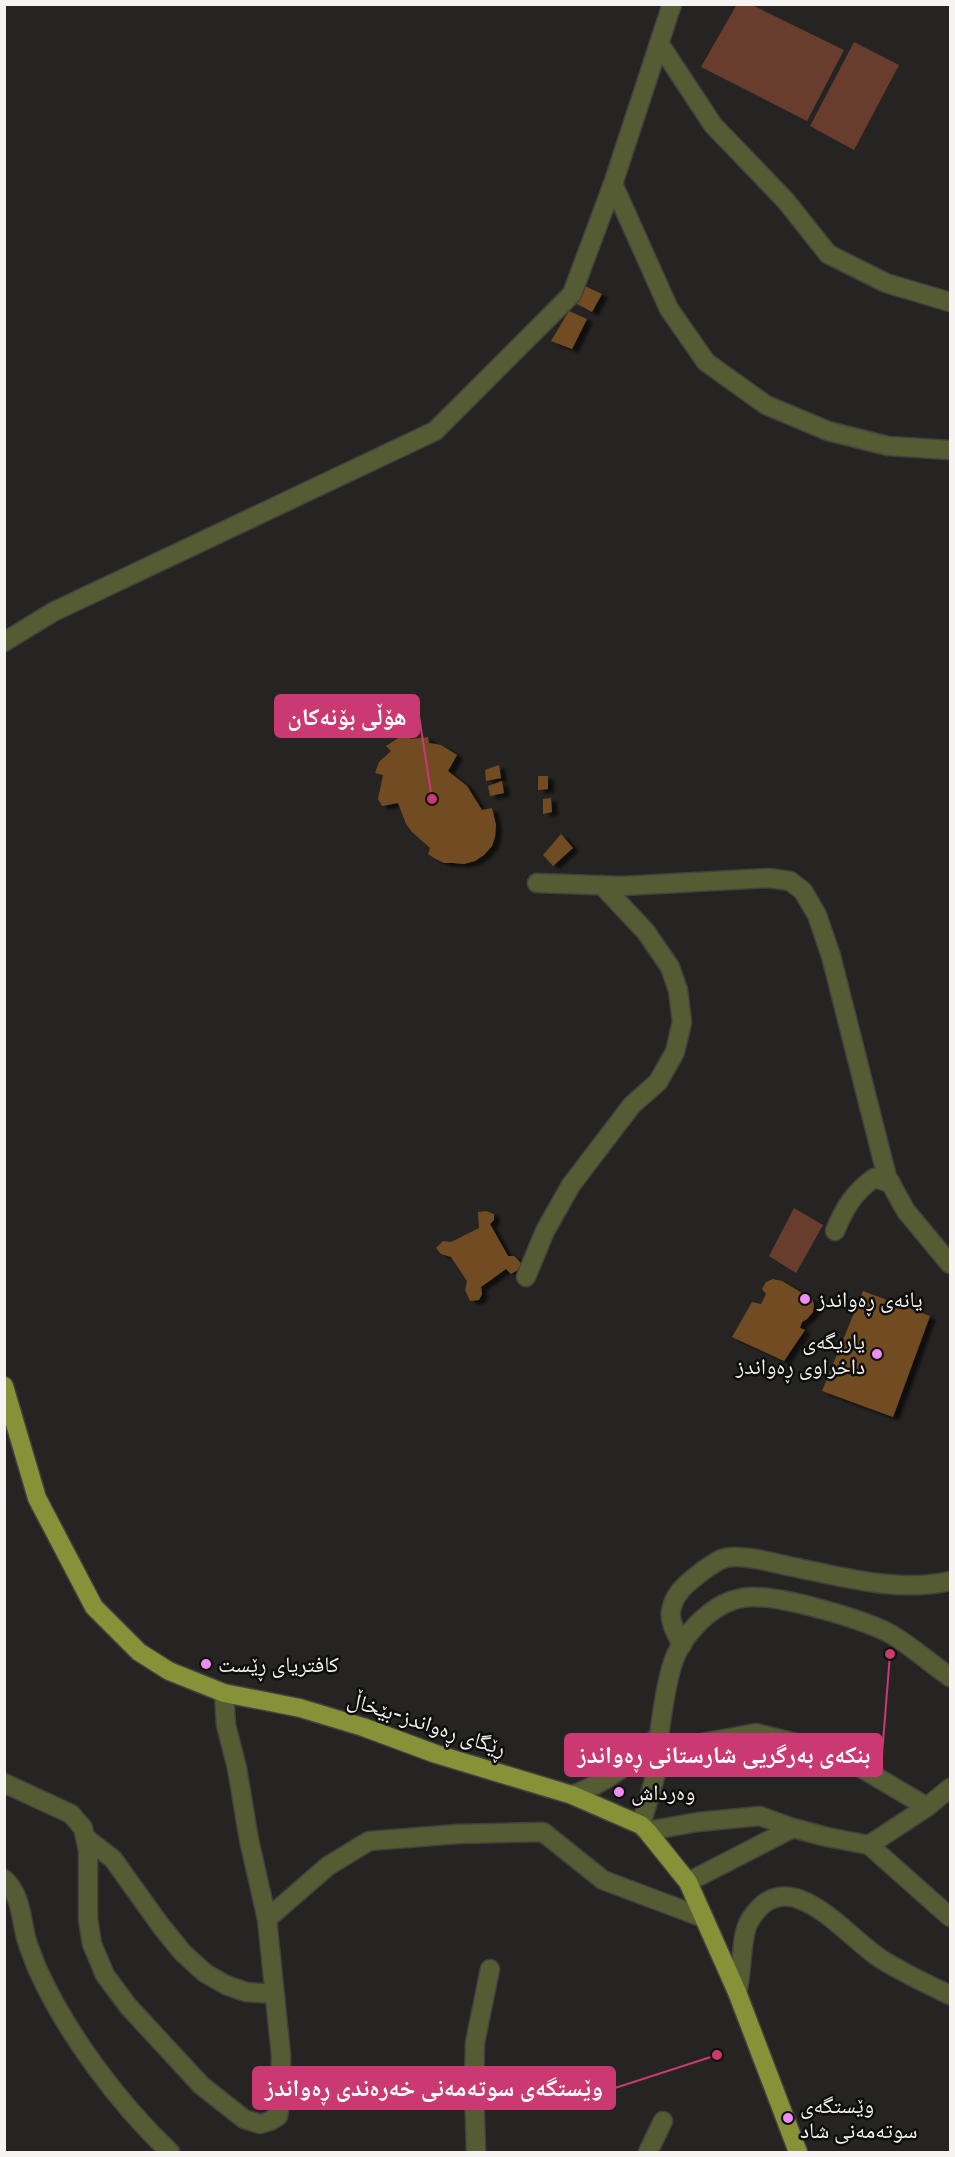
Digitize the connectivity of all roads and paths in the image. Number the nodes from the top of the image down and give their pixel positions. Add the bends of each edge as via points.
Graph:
1 (672, 4) edge
2 (659, 43) junction
3 (613, 184) junction
4 (951, 302) edge
5 (951, 450) edge
6 (4, 642) edge
7 (537, 883) dead end
8 (602, 885) junction
9 (891, 1183) junction
10 (835, 1231) dead end
11 (951, 1263) edge
12 (526, 1277) dead end
13 (4, 1386) edge
14 (951, 1581) edge
15 (682, 1645) junction
16 (951, 1677) edge
17 (224, 1693) junction
18 (659, 1736) junction
19 (686, 1746) dead end
20 (4, 1783) edge
21 (951, 1788) edge
22 (572, 1795) junction
23 (927, 1807) junction
24 (644, 1828) junction
25 (793, 1828) junction
26 (86, 1838) junction
27 (869, 1845) junction
28 (687, 1882) junction
29 (8, 1891) edge
30 (951, 1917) edge
31 (704, 1918) junction
32 (267, 1919) junction
33 (490, 1969) dead end
34 (737, 1992) junction
35 (275, 1995) junction
36 (951, 1995) edge
37 (663, 2121) dead end
38 (171, 2152) edge
39 (476, 2152) edge
40 (648, 2152) edge
41 (798, 2152) edge

1 - 2 street
2 - 3 street
2 - 4 street via 712,125 786,201 828,254 886,283
3 - 5 street via 669,309 706,362 766,405 828,431 888,446
3 - 6 street via 572,294 435,431 53,612
7 - 8 street
8 - 9 street via 768,878 790,881 803,891 817,915 831,956
8 - 12 street via 646,932 669,967 678,990 682,1022 675,1053 658,1082 632,1105 571,1185 544,1231
9 - 10 street via 874,1178 863,1186 843,1212
9 - 11 street via 906,1211
13 - 17 main road, ڕێگای ڕەواندز-بێخاڵ via 37,1498 93,1607 159,1665
14 - 15 street via 930,1586 888,1584 756,1559 724,1558 678,1592 671,1612
15 - 16 street via 707,1614 730,1602 750,1597 772,1599 849,1618 888,1633
15 - 18 street via 671,1667
17 - 22 main road, ڕێگای ڕەواندز-بێخاڵ via 332,1717 436,1754
17 - 32 street via 226,1725
18 - 22 street via 615,1775
18 - 24 street via 657,1767
19 - 23 street via 756,1733 836,1753
20 - 26 street via 71,1814
21 - 23 street
22 - 24 main road, ڕێگای ڕەواندز-بێخاڵ
23 - 27 street
24 - 25 street via 760,1816
24 - 28 main road, ڕێگای ڕەواندز-بێخاڵ
25 - 27 street
25 - 28 street
26 - 35 street via 114,1859 161,1926 205,1973 246,1992
26 - 35 street via 88,1919 92,1944 105,1975 128,2006 201,2085 244,2119 260,2124 278,2116 280,2103 281,2055
27 - 30 street
28 - 31 main road, ڕێگای ڕەواندز-بێخاڵ
29 - 38 street via 21,1908 26,1938 55,2005 122,2100
31 - 32 street via 603,1880 543,1832 369,1841 328,1866
31 - 34 main road, ڕێگای ڕەواندز-بێخاڵ
32 - 35 street
33 - 39 street via 475,2043
34 - 36 street via 748,1922 759,1906 784,1895 800,1898 880,1959
34 - 41 main road, ڕێگای ڕەواندز-بێخاڵ
37 - 40 street

